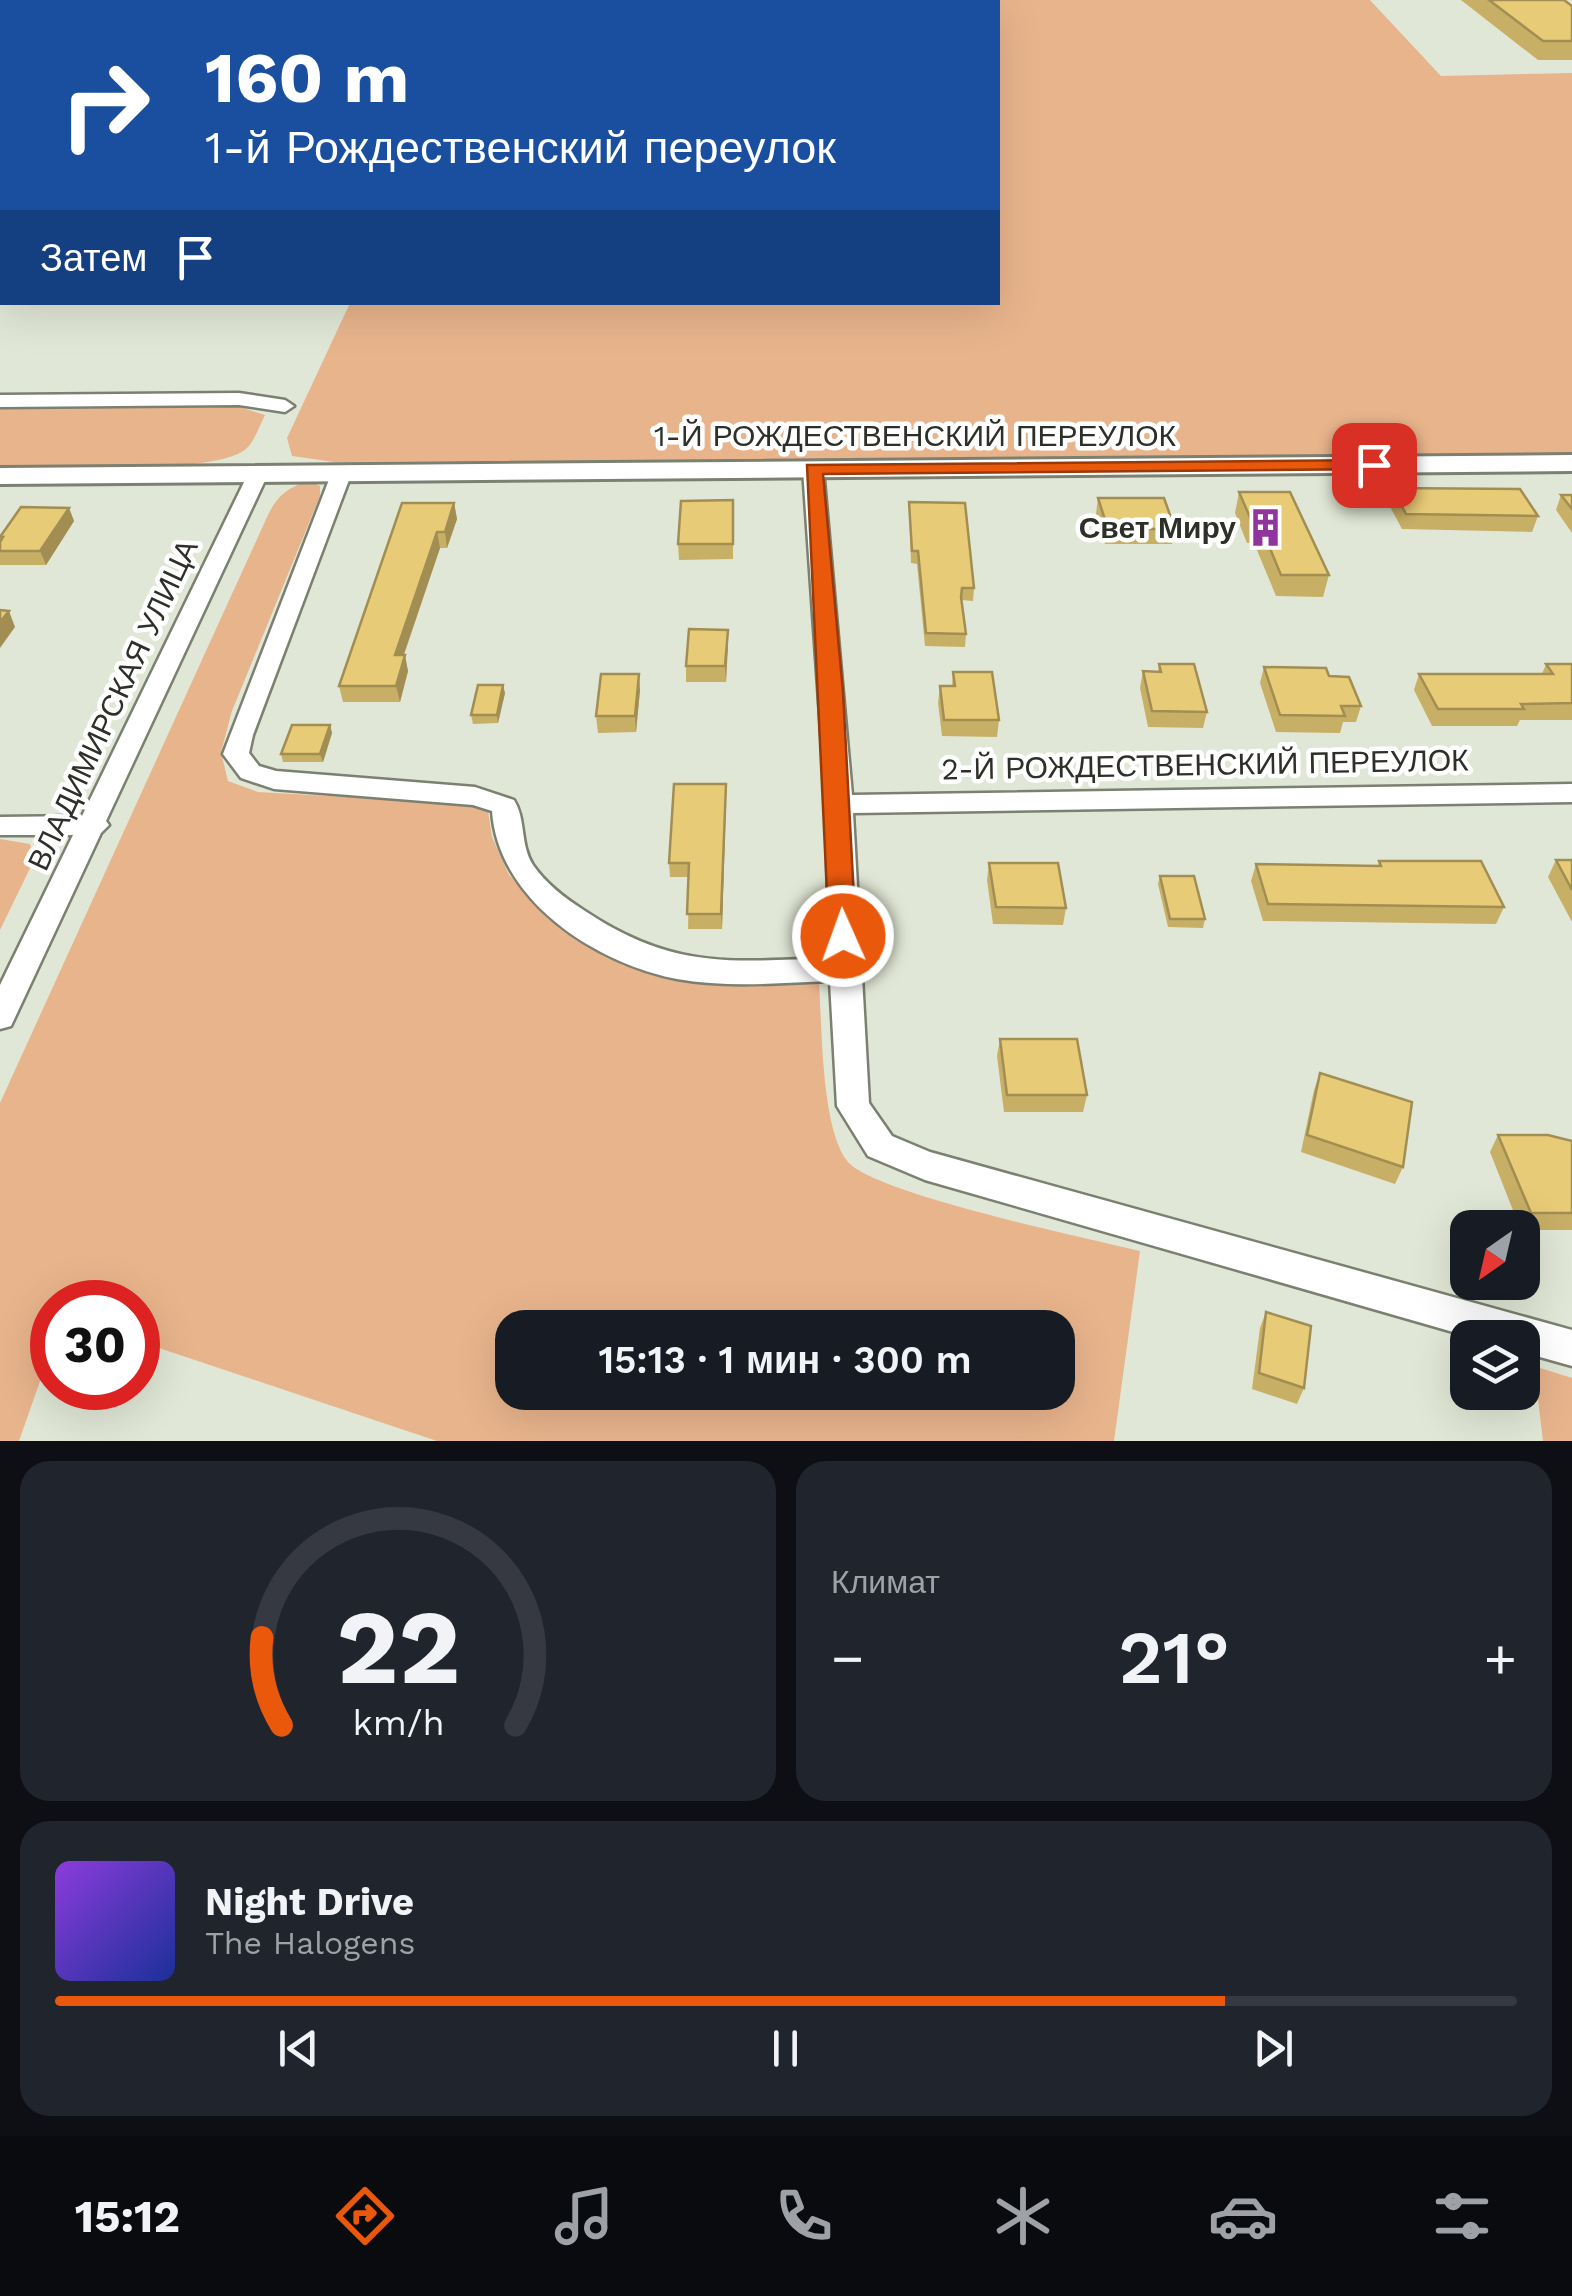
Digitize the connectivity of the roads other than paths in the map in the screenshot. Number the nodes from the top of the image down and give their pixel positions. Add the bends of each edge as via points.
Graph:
1 (0, 401) edge
2 (285, 406) dead end
3 (1572, 463) edge
4 (814, 469) junction
5 (342, 472) junction
6 (258, 474) junction
7 (0, 476) edge
8 (1572, 794) edge
9 (839, 804) junction
10 (95, 825) junction
11 (0, 826) edge
12 (844, 969) junction
13 (2, 1008) edge
14 (1572, 1348) edge

1 - 2 street via 239,399
3 - 4 street, 1-Й РОЖДЕСТВЕНСКИЙ ПЕРЕУЛОК
4 - 5 street, 1-Й РОЖДЕСТВЕНСКИЙ ПЕРЕУЛОК
4 - 9 street
5 - 6 street, 1-Й РОЖДЕСТВЕНСКИЙ ПЕРЕУЛОК
5 - 12 street via 240,735 236,754 250,772 274,780 474,796 505,806 506,834 519,868 556,904 611,945 675,967
6 - 7 street, 1-Й РОЖДЕСТВЕНСКИЙ ПЕРЕУЛОК
6 - 10 street, ВЛАДИМИРСКАЯ УЛИЦА
8 - 9 street, 2-Й РОЖДЕСТВЕНСКИЙ ПЕРЕУЛОК
9 - 12 street
10 - 11 street
10 - 13 street, ВЛАДИМИРСКАЯ УЛИЦА
12 - 14 street via 853,1106 880,1146 925,1165

